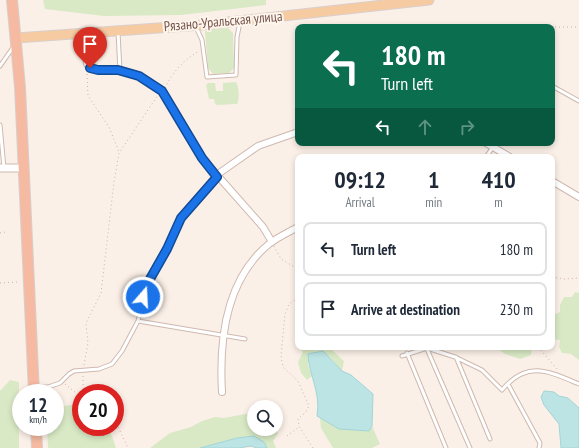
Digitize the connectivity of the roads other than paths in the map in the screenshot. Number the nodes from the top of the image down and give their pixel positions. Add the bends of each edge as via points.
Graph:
1 (12, 0) edge
2 (429, 0) edge
3 (241, 21) junction
4 (195, 25) junction
5 (118, 30) junction
6 (85, 32) junction
7 (16, 40) junction
8 (0, 66) edge
9 (120, 71) junction
10 (555, 88) edge
11 (579, 101) edge
12 (0, 125) edge
13 (295, 133) edge
14 (494, 147) joint
15 (488, 154) edge
16 (505, 154) edge
17 (2, 168) edge
18 (24, 168) junction
19 (217, 177) junction
20 (555, 183) edge
21 (579, 197) edge
22 (295, 229) edge
23 (272, 242) junction
24 (146, 286) joint
25 (138, 321) junction
26 (223, 335) junction
27 (246, 339) dead end
28 (419, 350) edge
29 (428, 350) edge
30 (433, 350) edge
31 (406, 353) junction
32 (402, 356) dead end
33 (455, 357) junction
34 (34, 384) edge
35 (55, 384) edge
36 (579, 384) edge
37 (509, 386) dead end
38 (222, 392) dead end
39 (36, 436) edge
40 (490, 439) dead end
41 (37, 448) edge
42 (446, 448) edge
43 (470, 448) edge
44 (540, 448) edge

1 - 7 highway
2 - 3 main road, Рязано-Уральская улица
3 - 4 main road, Рязано-Уральская улица
3 - 4 lane via 236,37 236,75 206,77 202,40
4 - 5 main road, Рязано-Уральская улица
5 - 6 main road, Рязано-Уральская улица
5 - 9 lane
6 - 7 main road, Рязано-Уральская улица
6 - 9 street via 87,64 90,68
7 - 8 lane
7 - 18 highway
9 - 19 street via 139,76 163,93 202,158
10 - 11 lane
12 - 17 lane
13 - 19 street via 258,146
14 - 15 lane
14 - 16 street
17 - 18 street
18 - 34 highway
19 - 23 street via 263,227
19 - 24 street via 181,218
20 - 21 street
22 - 23 street
23 - 26 street via 248,268 230,301
24 - 25 lane
25 - 26 lane
25 - 35 lane via 112,364 69,374
26 - 27 lane
26 - 38 street via 220,367
28 - 31 lane
29 - 43 lane
30 - 33 lane
31 - 32 lane
31 - 42 lane
33 - 36 lane via 482,370 502,390 512,378 525,372 541,371
33 - 40 lane
37 - 44 lane via 540,442
39 - 41 highway

